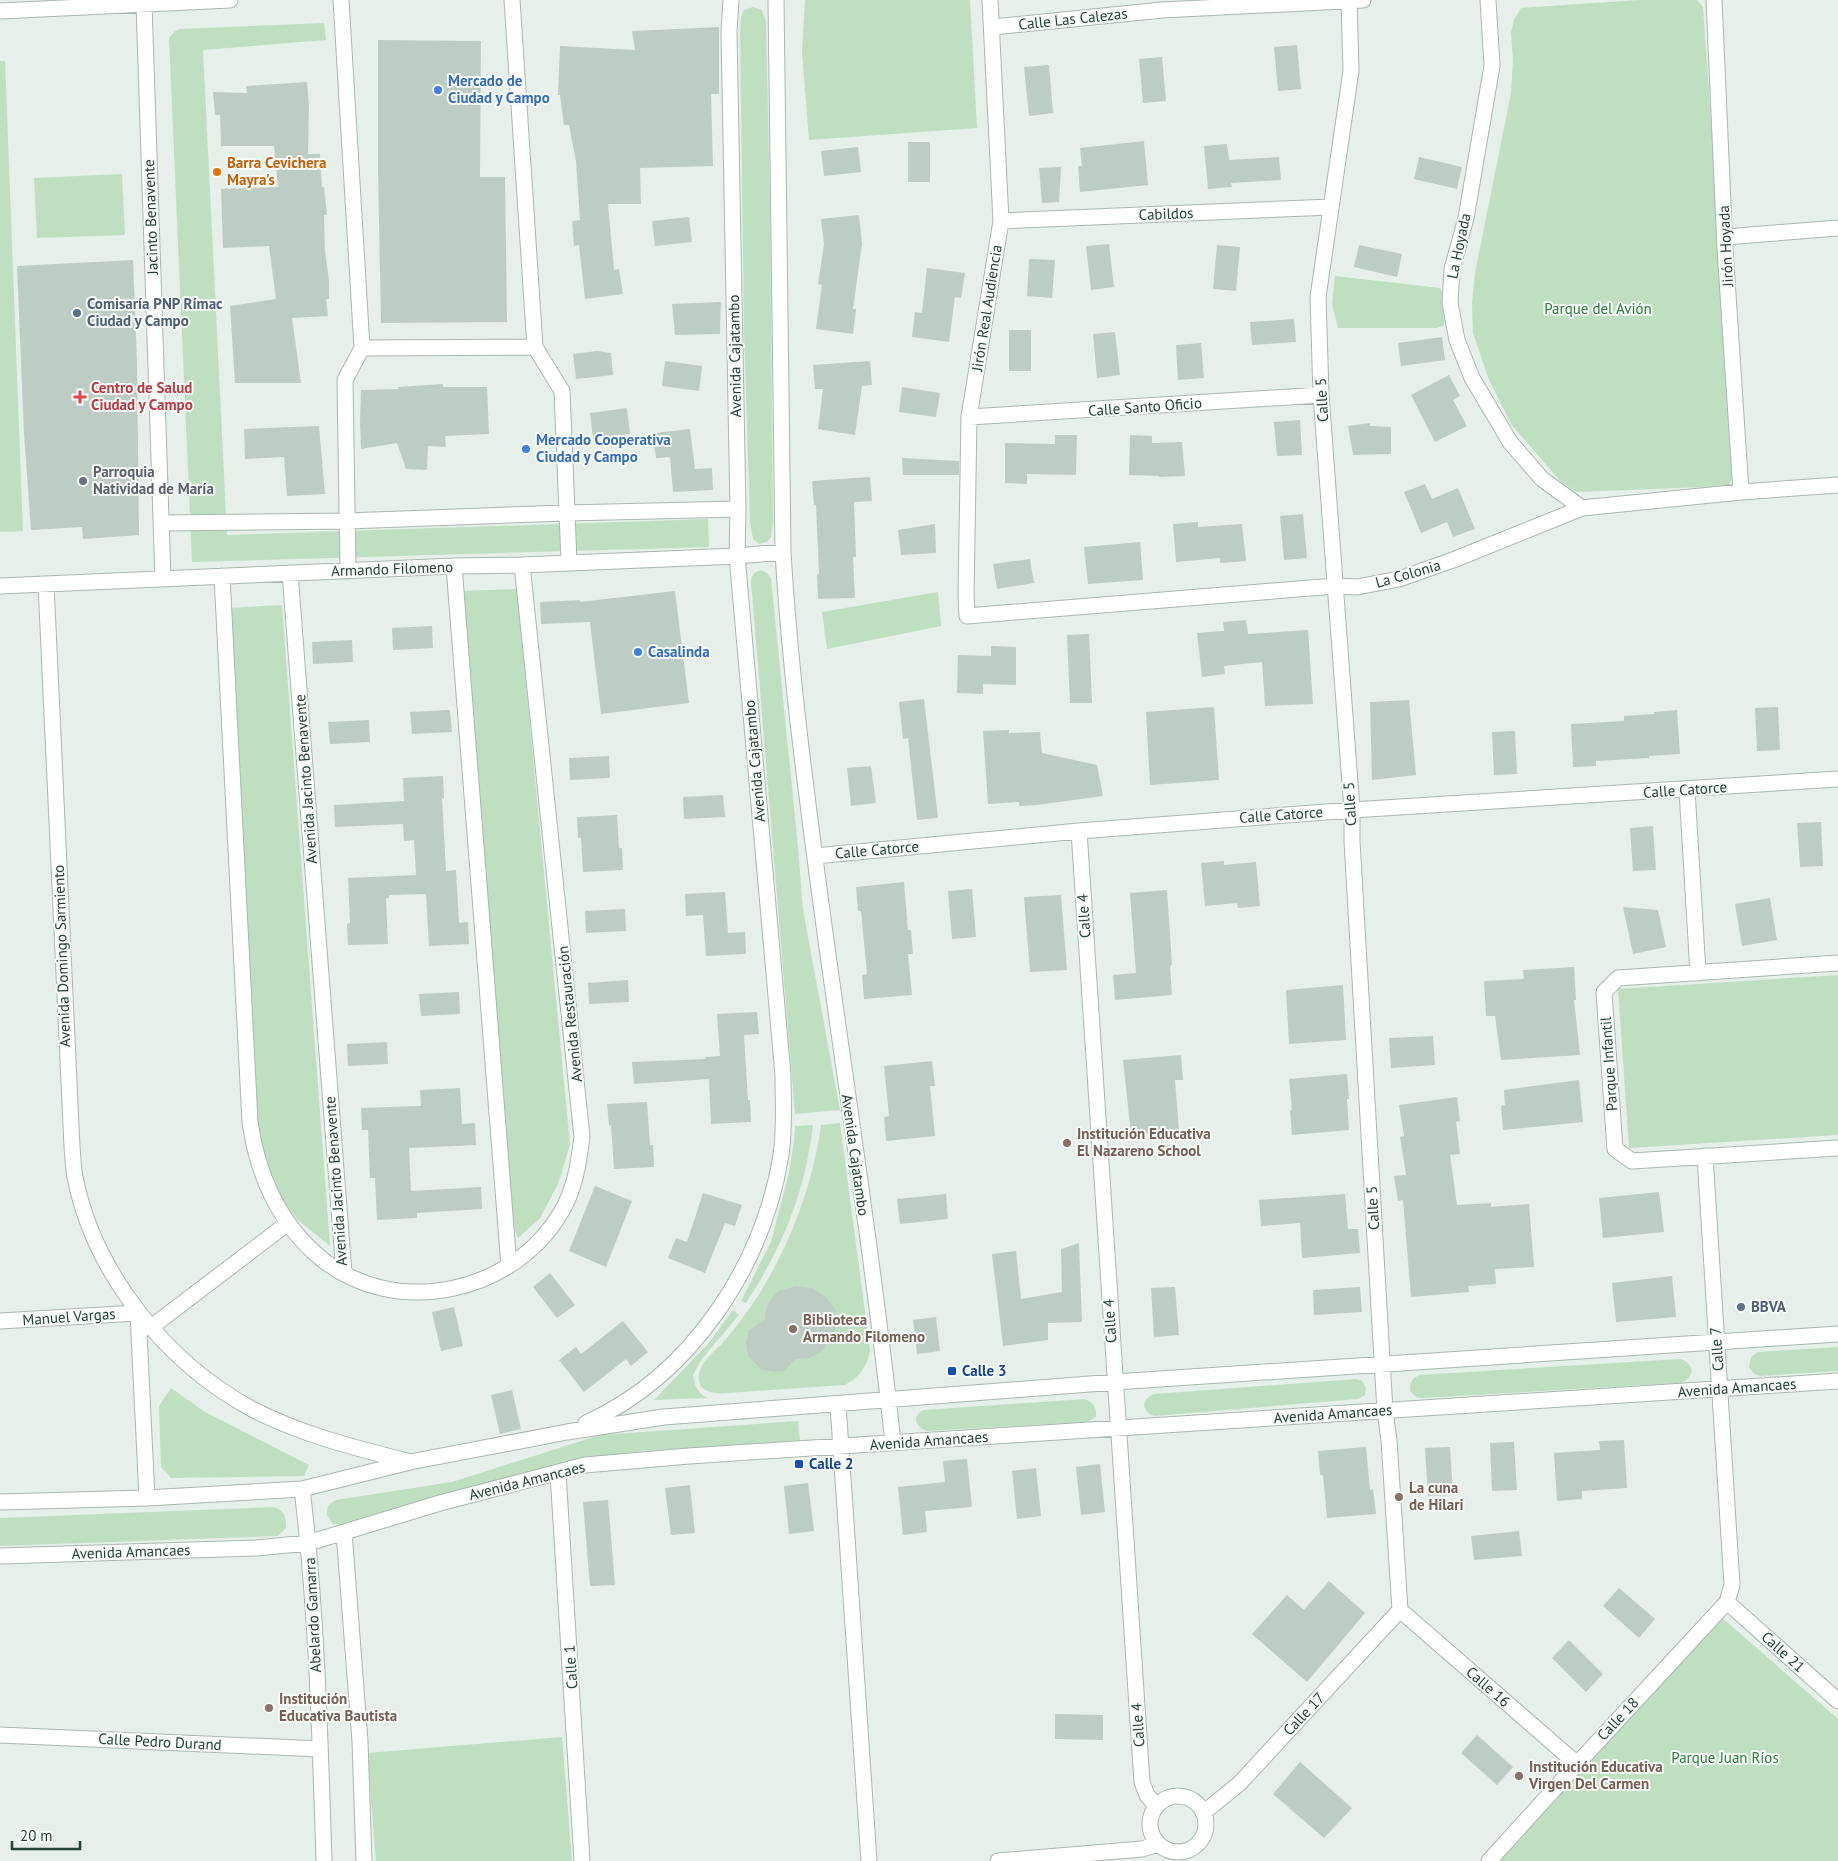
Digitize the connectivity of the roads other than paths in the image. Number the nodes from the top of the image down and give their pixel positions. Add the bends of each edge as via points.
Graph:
1 (221, 0) edge
2 (342, 0) edge
3 (512, 0) edge
4 (731, 0) edge
5 (776, 0) edge
6 (990, 0) edge
7 (1349, 0) edge
8 (1363, 0) edge
9 (1488, 0) edge
10 (1714, 0) edge
11 (144, 4) junction
12 (28, 5) edge
13 (1161, 5) edge
14 (0, 11) edge
15 (993, 27) junction
16 (1331, 207) junction
17 (1001, 221) junction
18 (1838, 228) edge
19 (1725, 237) junction
20 (535, 347) junction
21 (362, 348) junction
22 (1321, 395) junction
23 (969, 417) junction
24 (1838, 485) edge
25 (1741, 492) junction
26 (1582, 508) junction
27 (738, 509) junction
28 (566, 513) junction
29 (347, 521) junction
30 (161, 523) junction
31 (783, 552) junction
32 (737, 556) junction
33 (569, 562) junction
34 (522, 565) junction
35 (454, 566) junction
36 (348, 571) junction
37 (290, 573) junction
38 (222, 576) junction
39 (163, 579) junction
40 (46, 584) junction
41 (0, 586) edge
42 (1335, 586) junction
43 (967, 616) joint
44 (1838, 779) edge
45 (1687, 790) junction
46 (1352, 810) junction
47 (1078, 831) junction
48 (815, 856) junction
49 (1838, 963) edge
50 (1698, 973) junction
51 (1838, 1148) edge
52 (1705, 1156) junction
53 (288, 1223) junction
54 (509, 1266) junction
55 (344, 1273) junction
56 (138, 1312) junction
57 (0, 1321) edge
58 (150, 1328) junction
59 (1838, 1334) edge
60 (1717, 1342) junction
61 (1382, 1365) junction
62 (1838, 1381) edge
63 (1114, 1382) junction
64 (1720, 1388) junction
65 (888, 1399) junction
66 (838, 1405) junction
67 (1385, 1411) junction
68 (1118, 1428) junction
69 (567, 1432) junction
70 (893, 1443) junction
71 (840, 1446) junction
72 (410, 1462) junction
73 (558, 1473) junction
74 (302, 1489) junction
75 (147, 1498) junction
76 (0, 1502) edge
77 (344, 1532) junction
78 (308, 1543) junction
79 (0, 1556) edge
80 (1727, 1602) junction
81 (1400, 1610) junction
82 (1838, 1701) edge
83 (0, 1735) edge
84 (320, 1749) junction
85 (1577, 1764) junction
86 (1156, 1806) junction
87 (1203, 1813) junction
88 (1158, 1844) junction
89 (1192, 1856) edge
90 (324, 1861) edge
91 (364, 1861) edge
92 (582, 1861) edge
93 (869, 1861) edge
94 (998, 1861) edge
95 (1489, 1861) edge

1 - 11 street
2 - 21 street
3 - 20 street
4 - 27 street, Avenida Cajatambo via 729,42
5 - 31 street, Avenida Cajatambo
6 - 15 street, Jirón Real Audiencia
7 - 8 street, Calle Las Calezas
7 - 13 street, Calle Las Calezas
7 - 16 street, Calle 5 via 1351,70
9 - 26 street, La Hoyada via 1492,66 1466,218 1452,269 1450,303 1457,340 1472,378 1510,442 1542,479
10 - 19 street, Jirón Hoyada
11 - 12 street
11 - 30 street, Jacinto Benavente
12 - 14 street
13 - 15 street, Calle Las Calezas
15 - 17 street, Jirón Real Audiencia
16 - 17 street, Cabildos
16 - 22 street, Calle 5 via 1318,297
17 - 23 street, Jirón Real Audiencia
18 - 19 street
19 - 25 street, Jirón Hoyada
20 - 21 street
20 - 28 street via 562,391
21 - 29 street via 345,380
22 - 23 street, Calle Santo Oficio
22 - 42 street, Calle 5
23 - 43 street, Jirón Real Audiencia
24 - 25 street, La Colonia
25 - 26 street, La Colonia
26 - 42 street, La Colonia via 1399,579 1357,587
27 - 28 street
27 - 32 street, Avenida Cajatambo
28 - 29 street
28 - 33 street
29 - 30 street
29 - 36 street
30 - 39 street, Jacinto Benavente
31 - 32 street, Armando Filomeno
31 - 48 street, Avenida Cajatambo via 791,657
32 - 33 street, Armando Filomeno
32 - 69 street, Avenida Cajatambo via 783,1075 782,1153 773,1194 745,1267 694,1341 661,1374 630,1398
33 - 34 street, Armando Filomeno
34 - 35 street, Armando Filomeno
34 - 54 street, Avenida Restauración via 582,1137 578,1171 566,1204 547,1232 523,1257
35 - 36 street, Armando Filomeno
35 - 54 street
36 - 37 street, Armando Filomeno
37 - 38 street, Armando Filomeno
37 - 55 street, Avenida Jacinto Benavente
38 - 39 street, Armando Filomeno
38 - 53 street, Avenida Jacinto Benavente via 250,1122 253,1148 262,1175
39 - 40 street, Armando Filomeno
40 - 41 street, Armando Filomeno
40 - 56 street, Avenida Domingo Sarmiento via 68,1095 75,1177 84,1212 99,1247
42 - 43 street, La Colonia
42 - 46 street, Calle 5
44 - 45 street, Calle Catorce
45 - 46 street, Calle Catorce
45 - 50 street
46 - 47 street, Calle Catorce
46 - 61 street, Calle 5
47 - 48 street, Calle Catorce
47 - 63 street, Calle 4
48 - 65 street, Avenida Cajatambo
49 - 50 street, Parque Infantil
50 - 52 street, Parque Infantil via 1618,978 1604,992 1615,1149 1632,1161
51 - 52 street, Parque Infantil
52 - 60 street, Calle 7
53 - 55 street, Avenida Jacinto Benavente via 318,1256
53 - 58 street
54 - 55 street, Avenida Restauración via 465,1287 434,1292 403,1292 372,1285
56 - 57 street, Manuel Vargas
56 - 58 street, Avenida Domingo Sarmiento
56 - 75 street, Avenida Domingo Sarmiento
58 - 72 street, Avenida Domingo Sarmiento via 195,1370 254,1410 312,1434
59 - 60 street
60 - 61 street
60 - 64 street, Calle 7
61 - 63 street
61 - 67 street, Calle 5
62 - 64 street, Avenida Amancaes
63 - 65 street
63 - 68 street, Calle 4
64 - 67 street, Avenida Amancaes
64 - 80 street, Calle 7 via 1732,1584
65 - 66 street
65 - 70 street, Avenida Cajatambo
66 - 69 street via 664,1417
66 - 71 street
67 - 68 street, Avenida Amancaes
67 - 81 street, Calle 5
68 - 70 street, Avenida Amancaes
68 - 86 street, Calle 4 via 1142,1782 1147,1796
69 - 72 street
70 - 71 street, Avenida Amancaes
71 - 73 street, Avenida Amancaes via 585,1465
71 - 93 street
72 - 74 street
73 - 77 street, Avenida Amancaes
73 - 92 street, Calle 1
74 - 75 street
74 - 78 street, Abelardo Gamarra
75 - 76 street
77 - 78 street, Avenida Amancaes
77 - 91 street via 360,1741
78 - 79 street, Avenida Amancaes via 256,1548
78 - 84 street, Abelardo Gamarra
80 - 82 street, Calle 21
80 - 85 street, Calle 18
81 - 85 street, Calle 16
81 - 87 street, Calle 17 via 1239,1784
83 - 84 street, Calle Pedro Durand
84 - 90 street, Abelardo Gamarra
85 - 95 street, Calle 18
86 - 87 street via 1172,1796 1181,1796 1198,1805
86 - 88 street via 1150,1824
87 - 89 street via 1205,1831
88 - 89 street via 1164,1849
88 - 94 street via 1142,1849

